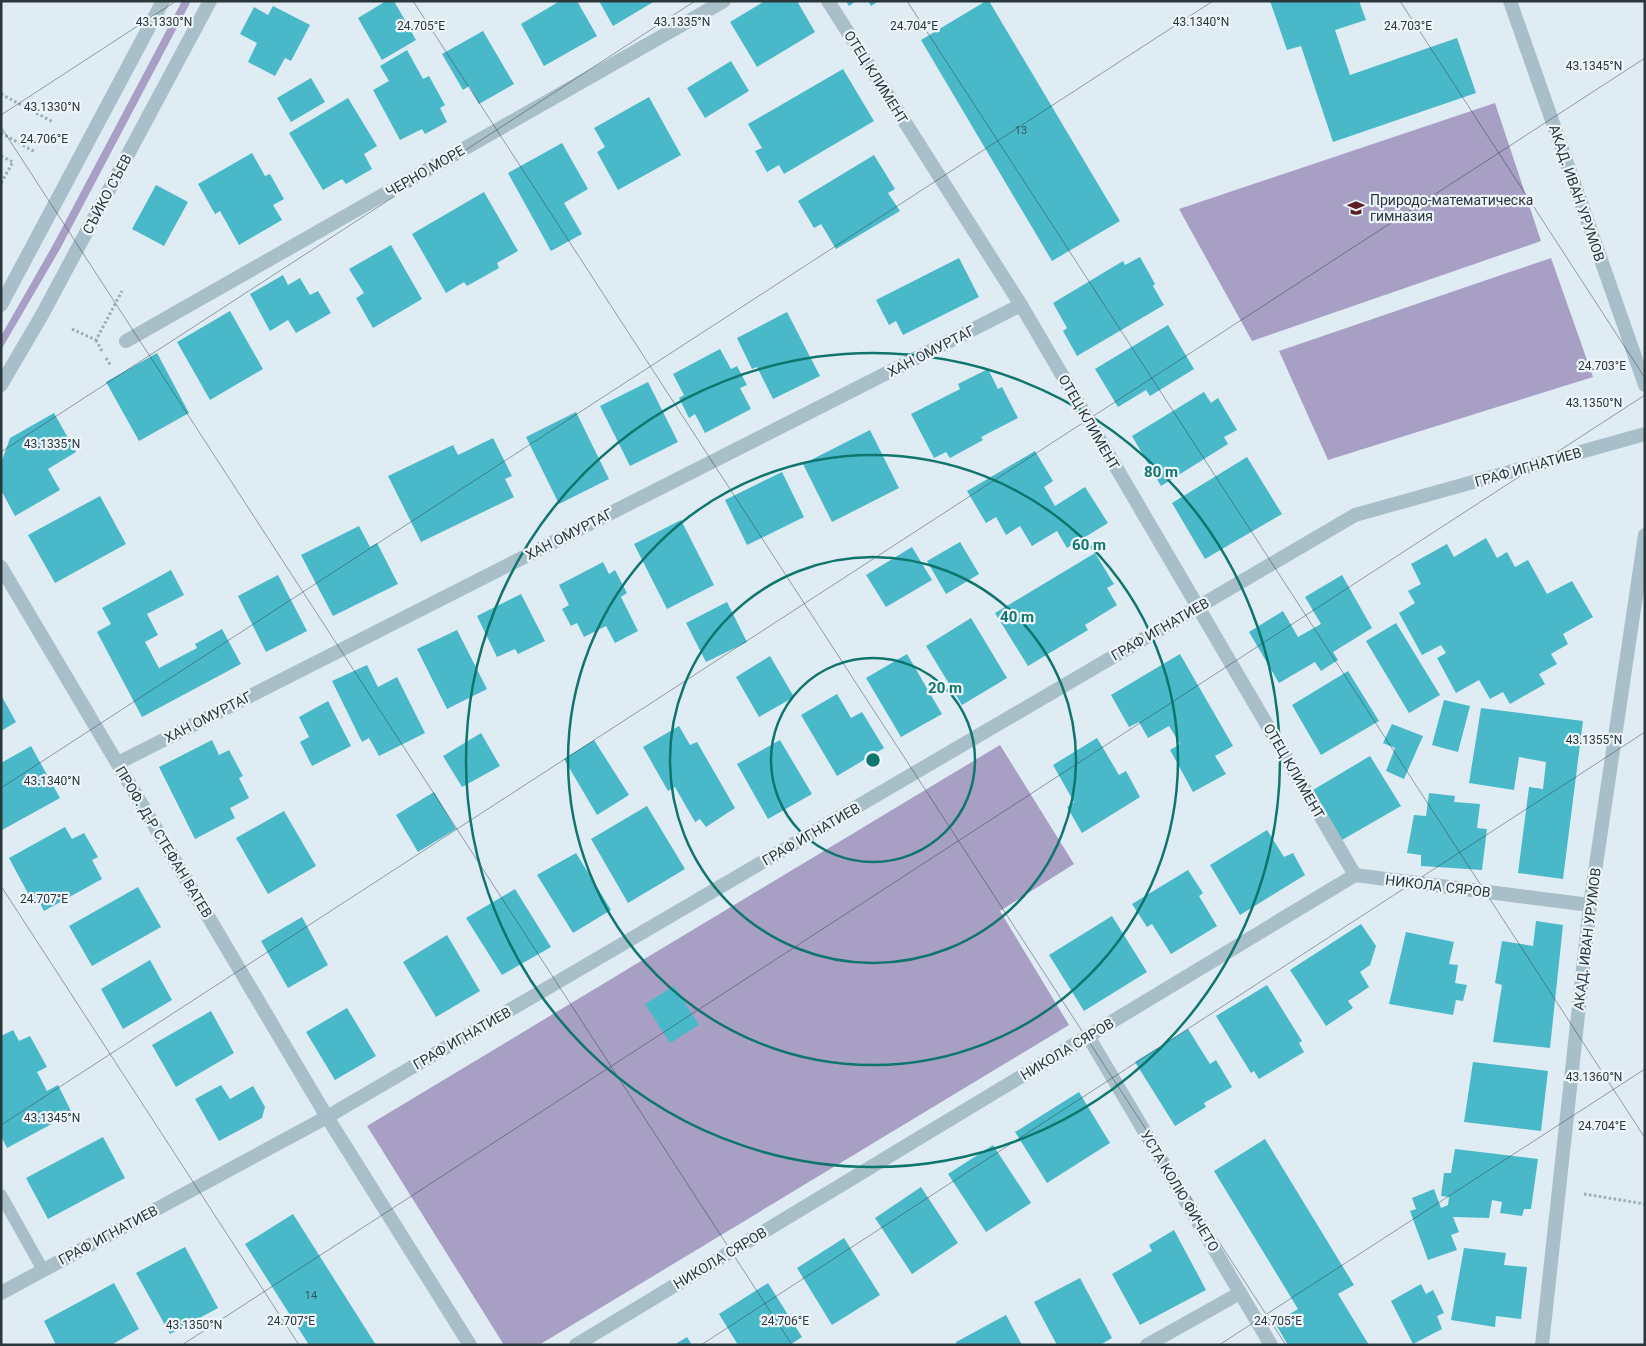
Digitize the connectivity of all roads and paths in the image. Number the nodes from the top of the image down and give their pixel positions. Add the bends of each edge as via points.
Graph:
1 (163, 1) edge
2 (210, 1) edge
3 (724, 1) edge
4 (828, 1) edge
5 (1510, 1) edge
6 (1, 94) edge
7 (53, 122) dead end
8 (1, 133) edge
9 (35, 152) dead end
10 (1, 156) edge
11 (1, 183) edge
12 (122, 291) dead end
13 (1, 305) edge
14 (1021, 305) junction
15 (72, 329) dead end
16 (126, 341) dead end
17 (104, 354) dead end
18 (110, 366) dead end
19 (1, 385) edge
20 (1645, 385) edge
21 (1645, 434) edge
22 (1645, 536) edge
23 (1, 567) edge
24 (1198, 607) junction
25 (118, 763) junction
26 (1355, 875) junction
27 (1590, 905) junction
28 (1088, 1036) junction
29 (327, 1117) junction
30 (1559, 1190) junction
31 (1, 1195) edge
32 (1645, 1204) edge
33 (43, 1270) junction
34 (1, 1293) edge
35 (1240, 1293) junction
36 (470, 1345) edge
37 (576, 1345) edge
38 (1147, 1345) edge
39 (1271, 1345) edge
40 (1542, 1345) edge

1 - 13 street
2 - 19 street, СЪЙКО СЪЕВ
3 - 16 street, ЧЕРНО МОРЕ
4 - 14 street, ОТЕЦ КЛИМЕНТ
5 - 20 street, АКАД. ИВАН УРУМОВ
6 - 7 path
8 - 9 path
10 - 11 path via 13,162
12 - 15 path via 96,340
14 - 24 street, ОТЕЦ КЛИМЕНТ
14 - 25 street, ХАН ОМУРТАГ
17 - 18 path
21 - 24 street, ГРАФ ИГНАТИЕВ via 1356,515
22 - 27 street, АКАД. ИВАН УРУМОВ
23 - 25 street, ПРОФ. Д-Р СТЕФАН ВАТЕВ
24 - 26 street, ОТЕЦ КЛИМЕНТ
24 - 29 street, ГРАФ ИГНАТИЕВ
25 - 29 street, ПРОФ. Д-Р СТЕФАН ВАТЕВ
26 - 27 street, НИКОЛА СЯРОВ
26 - 28 street, НИКОЛА СЯРОВ
27 - 30 street, АКАД. ИВАН УРУМОВ
28 - 35 street, УСТА КОЛЮ ФИЧЕТО
28 - 37 street, НИКОЛА СЯРОВ
29 - 33 street, ГРАФ ИГНАТИЕВ
29 - 36 street, ПРОФ. Д-Р СТЕФАН ВАТЕВ
30 - 32 path
30 - 40 street, АКАД. ИВАН УРУМОВ
31 - 33 lane
33 - 34 street, ГРАФ ИГНАТИЕВ
35 - 38 street
35 - 39 street, УСТА КОЛЮ ФИЧЕТО

